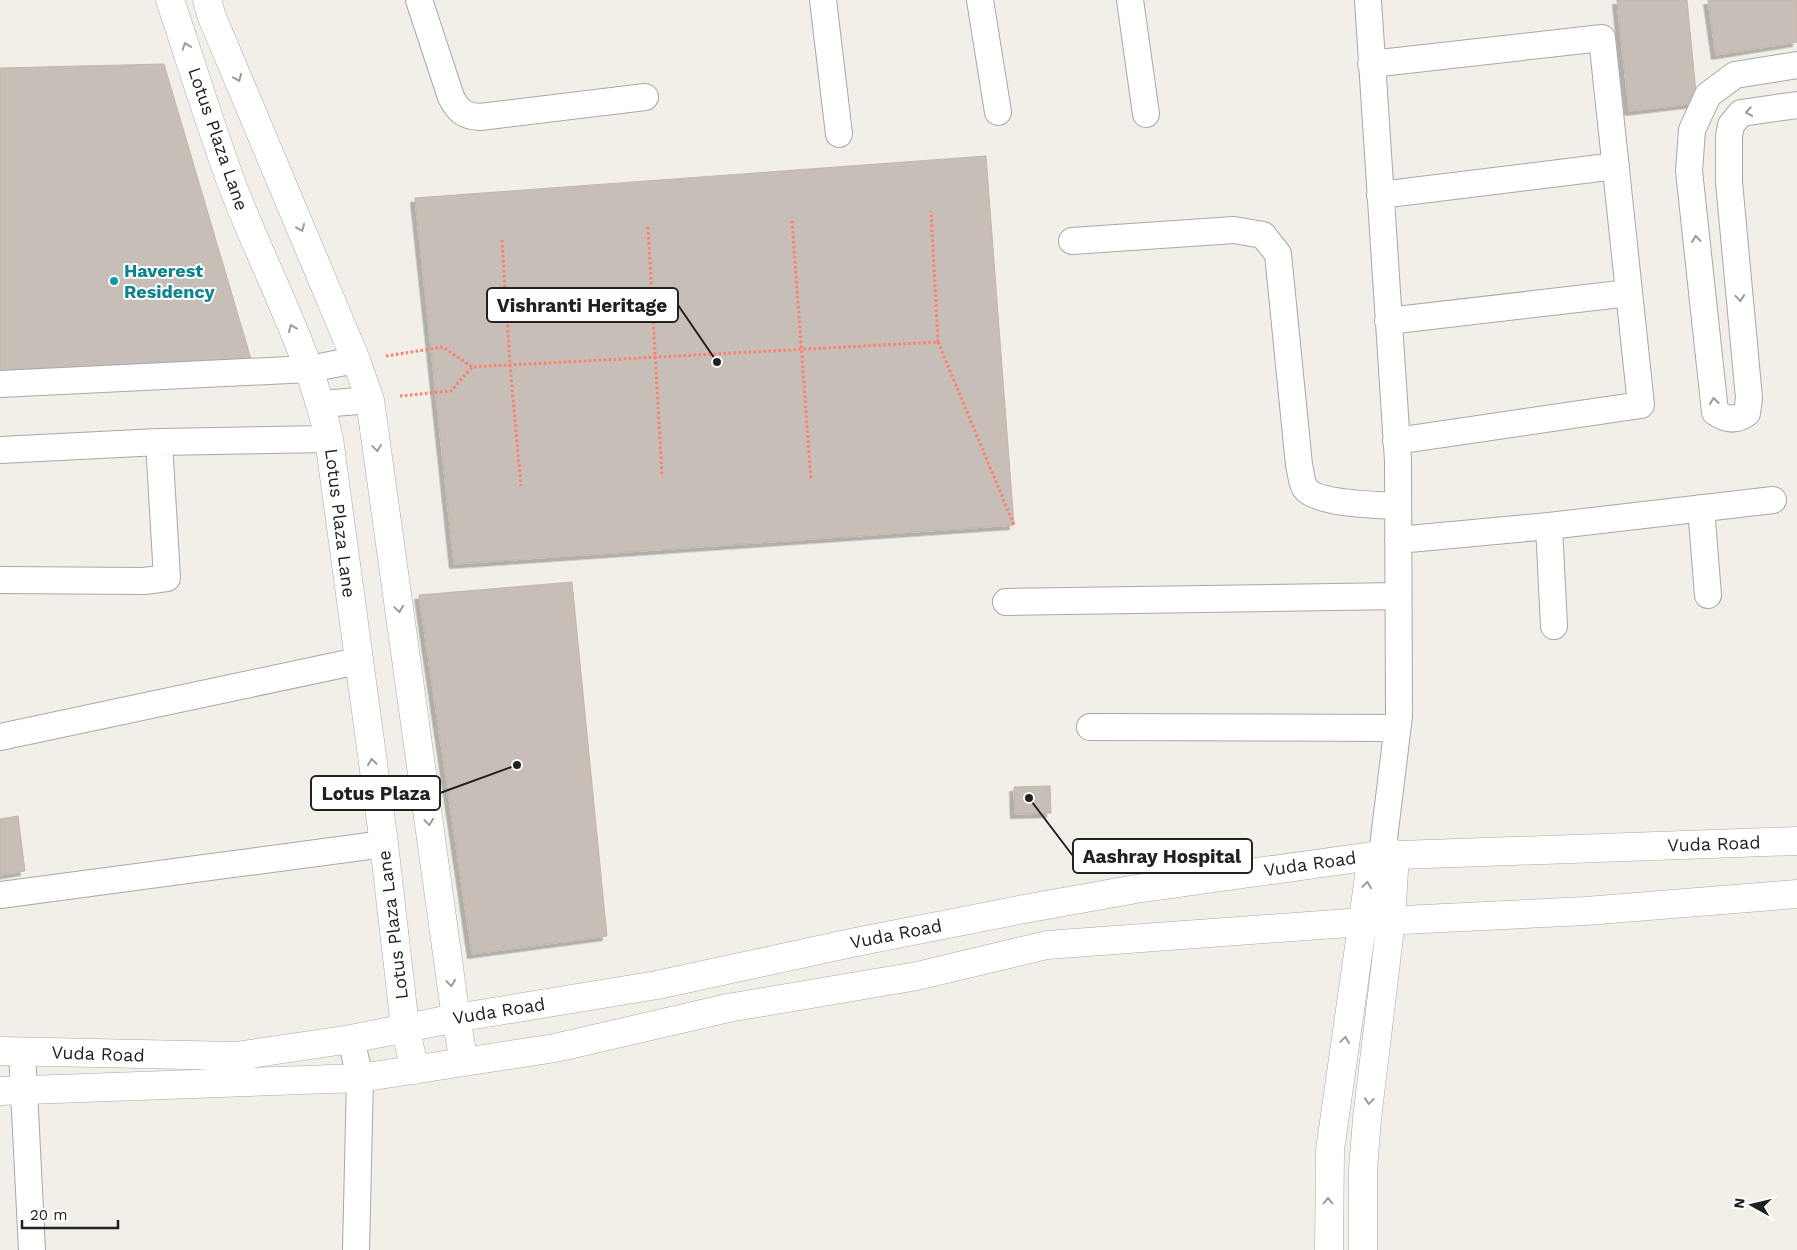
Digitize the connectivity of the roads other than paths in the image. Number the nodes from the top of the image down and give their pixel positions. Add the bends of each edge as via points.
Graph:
1 (170, 0) edge
2 (207, 0) edge
3 (419, 0) edge
4 (823, 0) edge
5 (980, 0) edge
6 (1130, 0) edge
7 (1368, 0) edge
8 (1371, 64) junction
9 (1797, 65) edge
10 (644, 98) dead end
11 (1797, 105) edge
12 (998, 112) dead end
13 (1146, 114) dead end
14 (839, 134) dead end
15 (1616, 166) junction
16 (1380, 195) junction
17 (1072, 241) dead end
18 (1737, 265) junction
19 (1700, 270) junction
20 (1629, 293) junction
21 (1388, 321) junction
22 (356, 360) junction
23 (309, 368) junction
24 (0, 384) edge
25 (370, 400) junction
26 (322, 404) junction
27 (329, 439) junction
28 (1396, 440) junction
29 (159, 442) junction
30 (0, 450) edge
31 (1773, 500) dead end
32 (1398, 506) junction
33 (1701, 508) junction
34 (1549, 526) junction
35 (1398, 540) junction
36 (0, 580) edge
37 (1708, 595) dead end
38 (1398, 596) junction
39 (1006, 602) dead end
40 (1554, 626) dead end
41 (358, 661) junction
42 (1090, 727) dead end
43 (1397, 728) junction
44 (0, 737) edge
45 (1797, 841) edge
46 (384, 844) junction
47 (1383, 855) junction
48 (1797, 894) edge
49 (0, 895) edge
50 (1390, 920) junction
51 (1362, 922) junction
52 (456, 1018) junction
53 (405, 1028) junction
54 (351, 1039) junction
55 (11, 1051) edge
56 (464, 1062) junction
57 (415, 1070) junction
58 (360, 1078) junction
59 (12, 1091) edge
60 (32, 1250) edge
61 (356, 1250) edge
62 (1329, 1250) edge
63 (1363, 1250) edge

23 -> 1 street, Lotus Plaza Lane via 233,187
2 -> 22 street, Lotus Plaza Lane
3 - 10 street via 451,97 457,109 468,116
4 - 14 street
5 - 12 street
6 - 13 street
7 - 8 street
8 - 15 street via 1602,38
8 - 16 street
19 -> 9 street via 1689,172 1692,130 1708,95 1734,74
11 -> 18 street via 1741,113 1731,125 1729,182
15 - 16 street
15 - 20 street
16 - 21 street
17 - 32 street via 1234,230 1263,235 1278,254 1299,465 1305,488 1315,496
18 - 19 street
18 -> 19 street via 1749,398 1747,412 1739,418 1724,419 1715,412
20 - 21 street
20 - 28 street via 1641,405
21 - 28 street
22 - 23 street
22 - 25 street, Lotus Plaza Lane
23 - 24 street
23 - 26 street, Lotus Plaza Lane
25 - 26 street
25 -> 52 street, Lotus Plaza Lane
26 - 27 street, Lotus Plaza Lane
27 - 29 street
27 - 41 street, Lotus Plaza Lane
28 - 32 street
29 - 30 street
29 - 36 street via 167,578 144,581
31 - 33 street
32 - 35 street
33 - 34 street
33 - 37 street
34 - 35 street
34 - 40 street
35 - 38 street
38 - 39 street
38 - 43 street
41 - 44 street
46 -> 41 street, Lotus Plaza Lane
42 - 43 street
43 - 47 street
45 - 47 street, Vuda Road
46 - 49 street
46 - 53 street, Lotus Plaza Lane
47 - 50 street
51 -> 47 street
47 - 52 street, Vuda Road via 1024,908 657,985
48 - 50 street, Vuda Road via 1586,911
50 - 51 street, Vuda Road
50 -> 63 street via 1363,1169
51 - 56 street, Vuda Road via 1047,945 917,976 728,1008 555,1048
62 -> 51 street via 1330,1150
52 - 53 street, Vuda Road
52 - 56 street, Lotus Plaza Lane
53 - 54 street, Vuda Road
53 - 57 street, Lotus Plaza Lane
54 - 55 street, Vuda Road via 236,1056
54 - 58 street
55 - 59 street
56 - 57 street, Vuda Road
57 - 58 street, Vuda Road
58 - 59 street, Vuda Road
58 - 61 street
59 - 60 street via 27,1154

